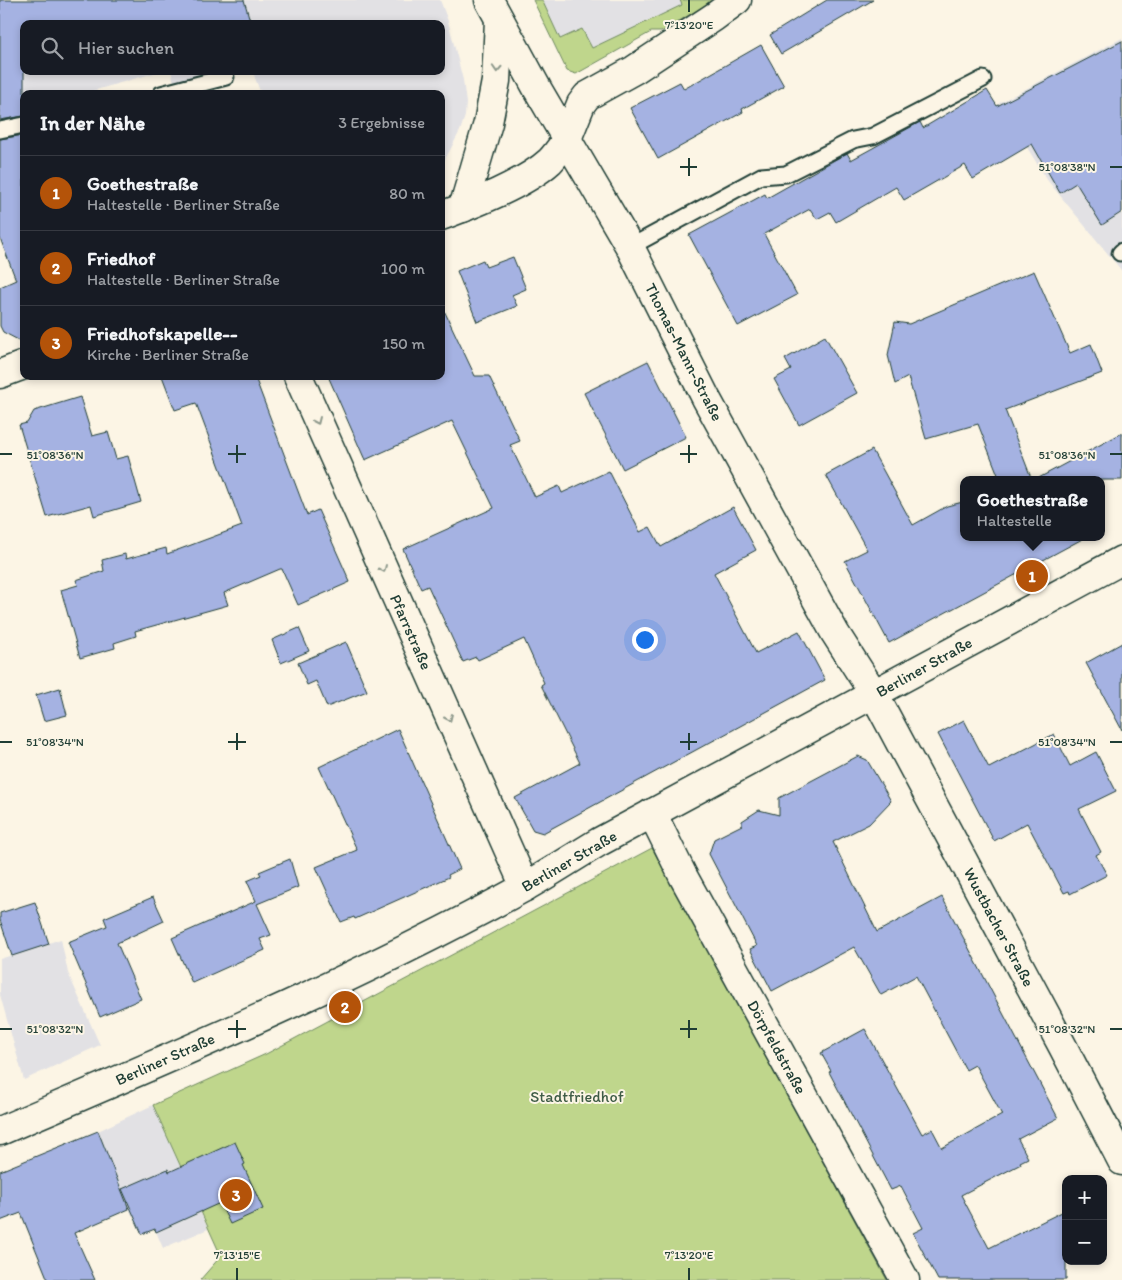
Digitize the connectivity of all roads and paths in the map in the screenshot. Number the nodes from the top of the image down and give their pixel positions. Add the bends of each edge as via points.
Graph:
1 (738, 0) edge
2 (494, 10) edge
3 (226, 77) dead end
4 (983, 80) dead end
5 (176, 90) edge
6 (20, 126) edge
7 (0, 130) edge
8 (567, 140) junction
9 (452, 212) edge
10 (630, 247) junction
11 (20, 367) edge
12 (0, 374) edge
13 (300, 380) edge
14 (1122, 560) edge
15 (874, 694) junction
16 (652, 813) junction
17 (525, 887) junction
18 (0, 1131) edge
19 (1122, 1161) edge
20 (905, 1280) edge

1 - 8 street via 634,70 587,96
2 - 8 street, Thomas-Mann-Straße
2 -> 9 street via 495,89 488,123
3 - 5 lane
4 - 10 lane via 874,136 853,140 786,174 761,176
6 - 7 lane
8 - 9 street via 551,160 530,176
8 - 10 street, Thomas-Mann-Straße
10 - 15 street, Thomas-Mann-Straße via 706,398 835,633
11 - 12 street
13 -> 17 street, Pfarrstraße
14 - 15 street, Berliner Straße
15 - 16 street, Berliner Straße
15 - 19 street, Wustbacher Straße
16 - 17 street, Berliner Straße
16 - 20 street, Dörpfeldstraße
17 - 18 street, Berliner Straße via 392,955

